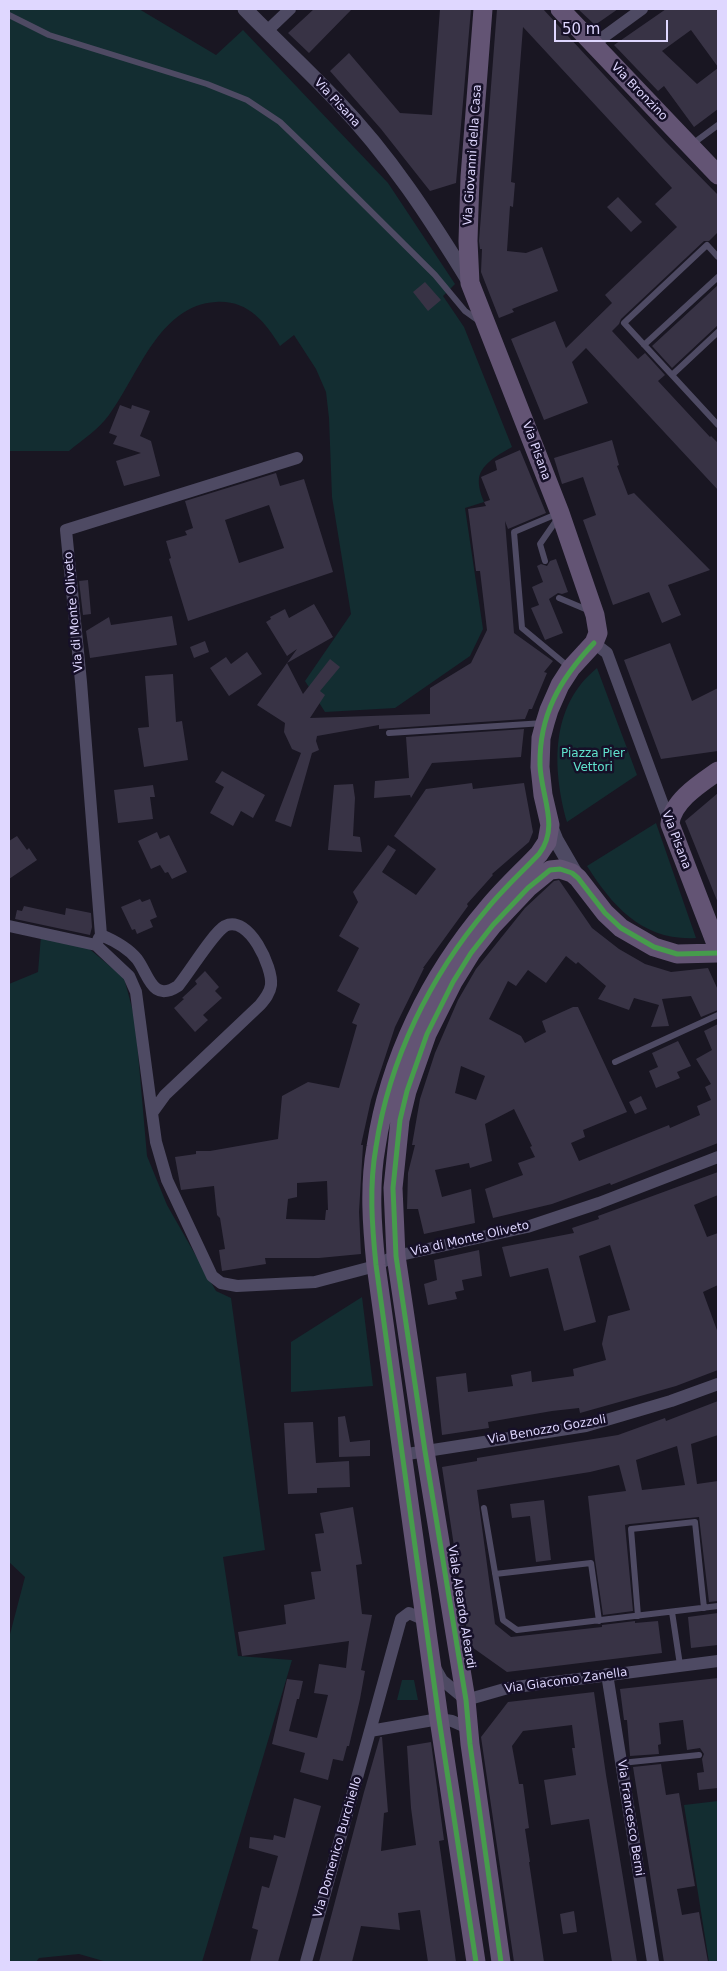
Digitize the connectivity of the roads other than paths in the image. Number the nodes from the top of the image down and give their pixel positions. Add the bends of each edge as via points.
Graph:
1 (245, 9) edge
2 (290, 9) edge
3 (489, 9) edge
4 (560, 9) edge
5 (642, 9) edge
6 (9, 15) edge
7 (482, 18) edge
8 (267, 31) junction
9 (594, 44) junction
10 (718, 125) edge
11 (691, 146) junction
12 (718, 175) edge
13 (718, 257) edge
14 (718, 277) edge
15 (470, 282) junction
16 (487, 325) junction
17 (718, 332) edge
18 (644, 345) junction
19 (672, 375) junction
20 (718, 424) edge
21 (297, 458) dead end
22 (560, 514) junction
23 (545, 561) dead end
24 (559, 598) dead end
25 (594, 612) junction
26 (594, 643) junction
27 (571, 668) junction
28 (545, 723) junction
29 (389, 733) dead end
30 (718, 771) edge
31 (670, 824) junction
32 (550, 825) junction
33 (578, 878) junction
34 (9, 926) edge
35 (98, 940) junction
36 (718, 949) edge
37 (718, 953) edge
38 (718, 1015) edge
39 (615, 1062) dead end
40 (152, 1113) junction
41 (718, 1157) edge
42 (396, 1256) junction
43 (376, 1265) junction
44 (718, 1384) edge
45 (425, 1450) junction
46 (401, 1455) junction
47 (484, 1508) dead end
48 (495, 1574) junction
49 (718, 1606) edge
50 (704, 1608) junction
51 (672, 1612) junction
52 (638, 1616) junction
53 (425, 1620) junction
54 (599, 1621) junction
55 (718, 1661) edge
56 (431, 1662) junction
57 (680, 1665) junction
58 (607, 1674) junction
59 (466, 1700) junction
60 (439, 1720) junction
61 (468, 1728) junction
62 (370, 1731) junction
63 (699, 1754) dead end
64 (621, 1763) junction
65 (306, 1962) edge
66 (476, 1962) edge
67 (501, 1962) edge
68 (653, 1962) edge

1 - 8 street, Via Pisana
2 - 8 street
3 - 7 main road, Via Giovanni della Casa
4 - 9 main road, Via Bronzino
5 - 9 street
6 - 16 lane via 49,36 207,84 247,100 280,122 435,275 466,312
7 - 15 main road, Via Giovanni della Casa via 470,195
8 - 15 street, Via Pisana via 338,101 379,149 416,196
9 - 11 main road, Via Bronzino
10 - 11 lane
11 - 12 main road, Via Bronzino
13 - 18 lane via 707,245 624,323
14 - 18 lane
15 - 16 main road, Via Pisana
16 - 22 main road, Via Pisana
17 - 19 lane
18 - 19 lane
19 - 20 lane
21 - 35 street, Via di Monte Oliveto via 66,530 80,673
22 - 23 lane via 540,544
22 - 25 main road, Via Pisana
22 - 27 lane via 514,532 522,628
24 - 25 lane
25 - 26 main road, Via Pisana via 598,633
26 - 27 main road
26 - 31 street, Via Pisana via 607,653
27 - 28 main road via 554,698
28 - 29 lane
28 - 32 main road via 540,767
30 - 31 main road via 679,804
31 - 36 main road, Via Pisana
32 - 33 street
32 - 43 main road via 544,848 487,908 457,948 421,1008 401,1054 375,1149 372,1217
33 - 37 main road via 605,913 640,940 677,954
33 - 42 main road, Viale Aleardo Aleardi via 557,869 545,873 528,888 476,946 438,1009 418,1056 400,1120 393,1188
34 - 35 street
35 - 40 street, Via di Monte Oliveto via 129,976 136,992
35 - 40 street via 118,943 136,958 156,989 168,992 178,986 220,930 230,925 240,926 250,934 271,972 271,987 260,1005 166,1095
38 - 39 lane
40 - 43 street, Via di Monte Oliveto via 166,1180 212,1276 221,1283 237,1286 315,1282
41 - 42 street, Via di Monte Oliveto via 527,1227
42 - 43 street, Via di Monte Oliveto
42 - 45 main road, Viale Aleardo Aleardi
43 - 46 main road
44 - 45 street, Via Benozzo Gozzoli via 586,1426
45 - 46 street, Via Benozzo Gozzoli
45 - 59 main road, Viale Aleardo Aleardi
46 - 53 main road
47 - 48 lane
48 - 54 lane via 502,1620 517,1630
48 - 54 lane via 591,1563
49 - 50 lane
50 - 51 lane
50 - 52 lane via 695,1522 631,1529
51 - 52 lane
51 - 57 lane
52 - 54 lane
53 - 56 main road
53 - 62 street, Via Domenico Burchiello via 409,1613 401,1619
55 - 57 street, Via Giacomo Zanella
56 - 59 street via 442,1680
56 - 60 main road
57 - 58 street, Via Giacomo Zanella
58 - 59 street, Via Giacomo Zanella via 508,1688
58 - 64 street, Via Francesco Berni
59 - 61 main road, Viale Aleardo Aleardi
60 - 61 street
60 - 62 street
60 - 66 main road
61 - 67 main road, Viale Aleardo Aleardi
62 - 65 street, Via Domenico Burchiello
63 - 64 lane
64 - 68 street, Via Francesco Berni

